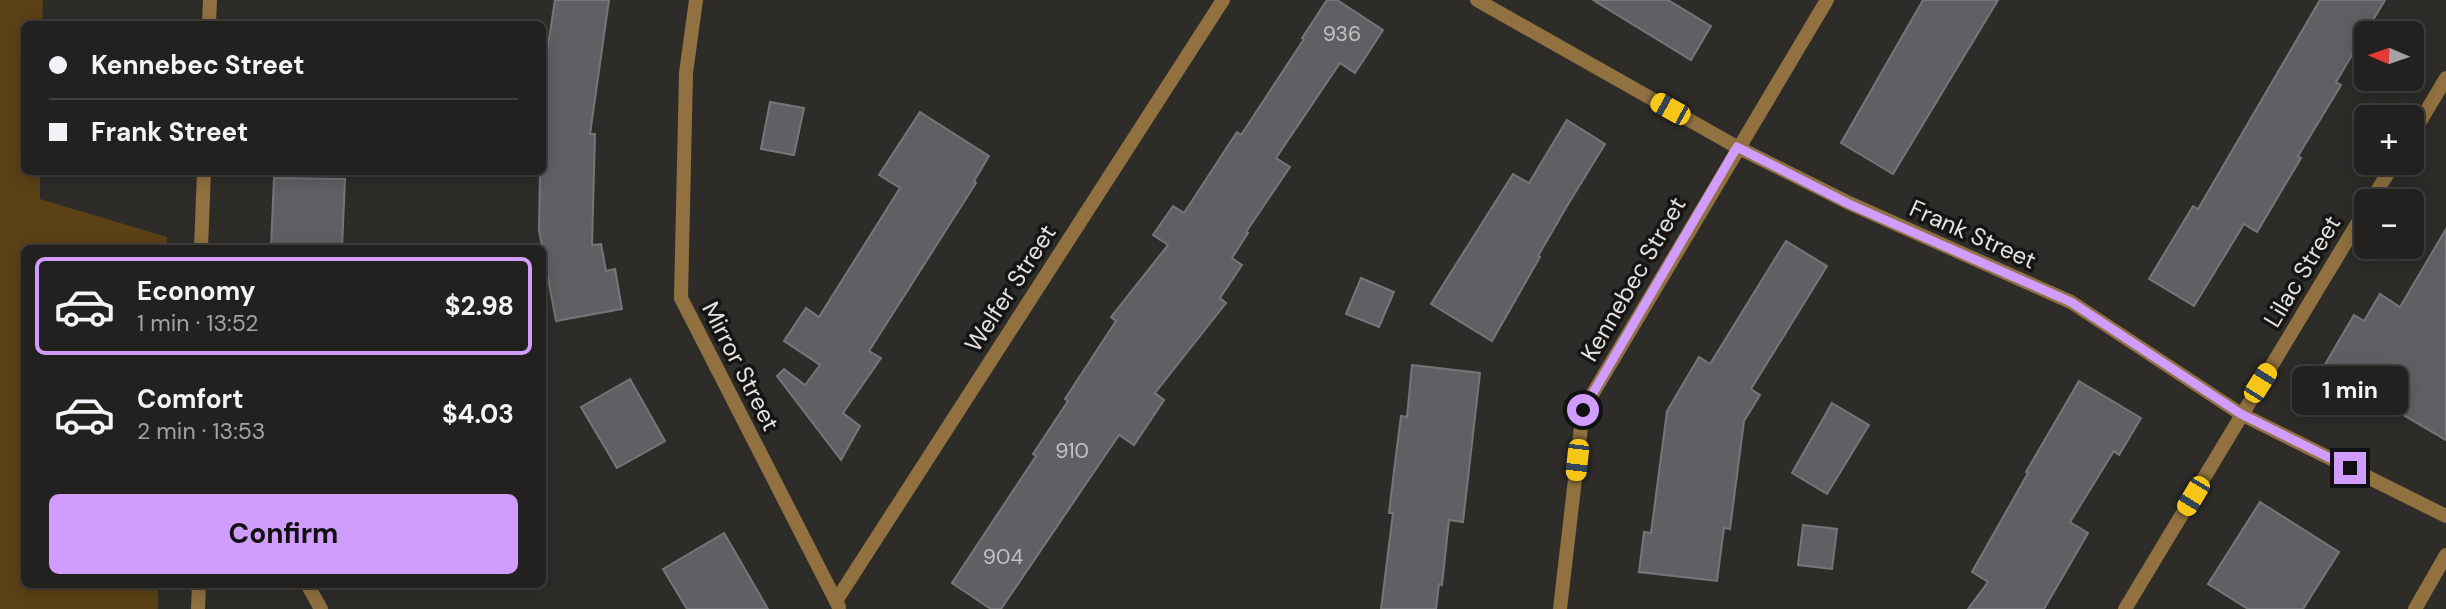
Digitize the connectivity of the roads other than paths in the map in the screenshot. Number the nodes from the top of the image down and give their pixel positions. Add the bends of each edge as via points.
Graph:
1 (210, 0) edge
2 (696, 0) edge
3 (1223, 0) edge
4 (1477, 0) edge
5 (1826, 0) edge
6 (209, 21) edge
7 (2446, 78) edge
8 (2424, 115) edge
9 (1737, 147) junction
10 (204, 175) edge
11 (2354, 229) edge
12 (201, 245) edge
13 (2241, 414) junction
14 (2446, 516) edge
15 (2446, 555) edge
16 (199, 588) edge
17 (309, 588) edge
18 (838, 605) edge
19 (198, 609) edge
20 (321, 609) edge
21 (1560, 609) edge
22 (2125, 609) edge
23 (2415, 609) edge

1 - 6 street
2 - 18 street, Mirror Street via 686,74 681,298
3 - 18 street, Welfer Street
4 - 9 street, Frank Street
5 - 9 street, Kennebec Street
7 - 8 street
9 - 13 street, Frank Street via 1849,204 2071,302
9 - 21 street, Kennebec Street via 1583,410
10 - 12 street
11 - 13 street, Lilac Street
13 - 14 street, Frank Street
13 - 22 street, Lilac Street
15 - 23 street
16 - 19 street
17 - 20 street

